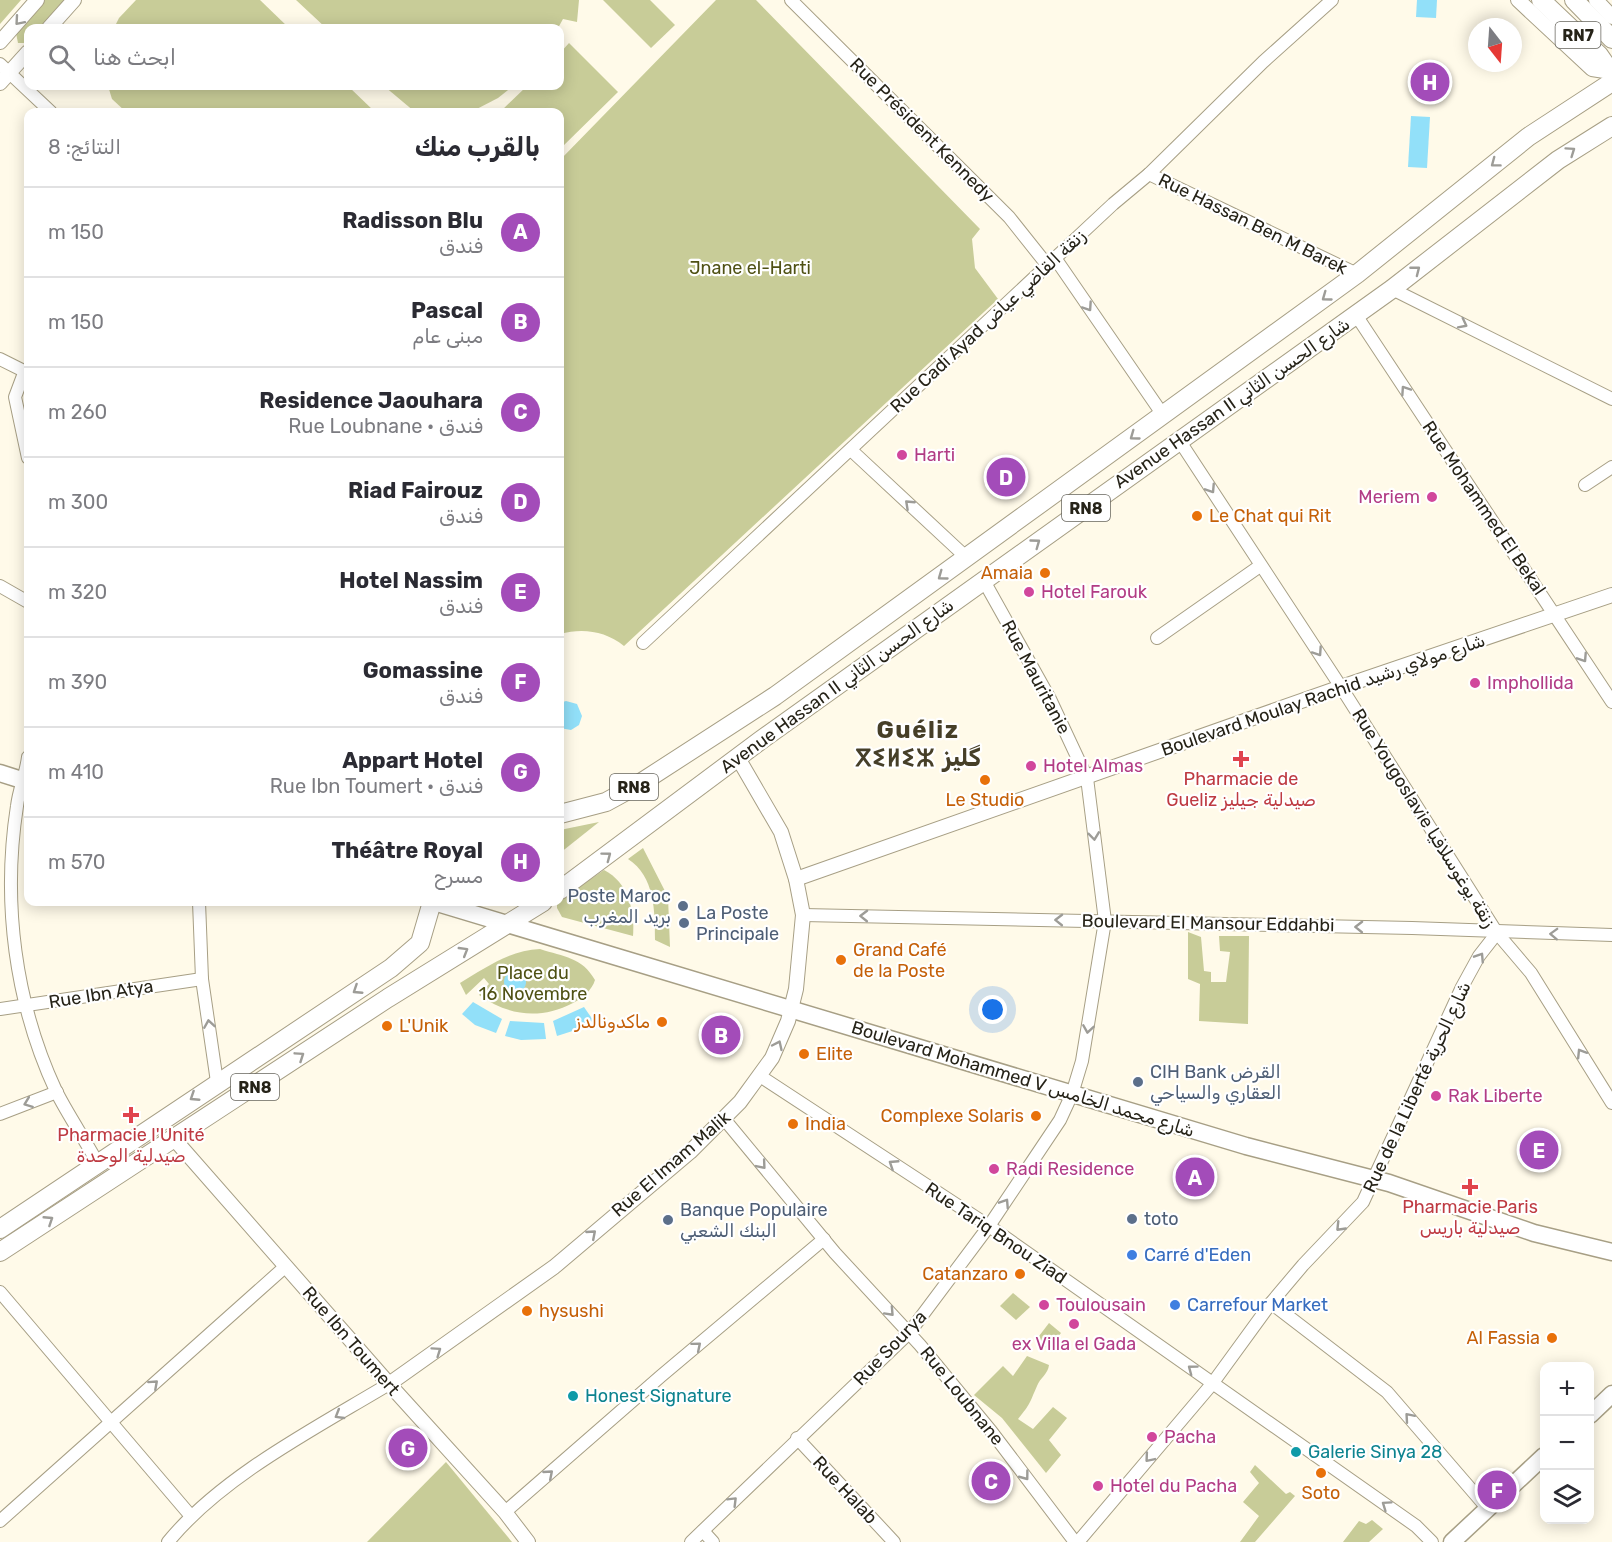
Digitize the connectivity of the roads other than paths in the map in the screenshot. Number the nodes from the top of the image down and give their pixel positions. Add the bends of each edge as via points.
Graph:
1 (37, 0) edge
2 (74, 0) edge
3 (791, 0) edge
4 (1332, 0) edge
5 (1518, 0) edge
6 (1541, 0) edge
7 (1574, 0) edge
8 (1596, 0) edge
9 (1612, 17) edge
10 (53, 24) edge
11 (1612, 39) edge
12 (0, 42) edge
13 (24, 55) edge
14 (3, 73) edge
15 (1612, 76) edge
16 (46, 108) edge
17 (1612, 126) edge
18 (1149, 174) junction
19 (1051, 262) junction
20 (1357, 274) junction
21 (1392, 288) junction
22 (1356, 315) junction
23 (0, 358) edge
24 (24, 370) edge
25 (24, 378) edge
26 (1612, 399) edge
27 (1163, 415) junction
28 (24, 440) edge
29 (1179, 440) junction
30 (852, 450) junction
31 (1612, 467) edge
32 (1585, 485) dead end
33 (968, 558) junction
34 (1260, 566) junction
35 (984, 581) junction
36 (0, 586) edge
37 (1612, 595) edge
38 (24, 600) edge
39 (1554, 614) junction
40 (1157, 638) dead end
41 (643, 643) dead end
42 (1341, 687) junction
43 (1612, 702) edge
44 (738, 758) junction
45 (0, 774) edge
46 (1087, 778) junction
47 (24, 781) edge
48 (24, 784) edge
49 (564, 813) edge
50 (796, 879) junction
51 (564, 887) edge
52 (199, 906) edge
53 (432, 906) edge
54 (448, 906) edge
55 (537, 906) edge
56 (5, 909) edge
57 (803, 915) junction
58 (1105, 921) junction
59 (511, 923) junction
60 (1497, 933) junction
61 (1612, 935) edge
62 (202, 979) junction
63 (25, 1006) junction
64 (0, 1009) edge
65 (790, 1010) junction
66 (759, 1076) junction
67 (217, 1082) junction
68 (57, 1092) junction
69 (1072, 1094) junction
70 (1612, 1102) edge
71 (0, 1114) edge
72 (724, 1120) junction
73 (175, 1140) junction
74 (97, 1162) junction
75 (1372, 1179) junction
76 (989, 1226) junction
77 (0, 1229) edge
78 (824, 1239) junction
79 (0, 1252) edge
80 (1612, 1252) edge
81 (286, 1266) junction
82 (0, 1292) edge
83 (1271, 1304) junction
84 (909, 1333) junction
85 (389, 1384) junction
86 (1212, 1384) junction
87 (1612, 1394) edge
88 (1594, 1411) edge
89 (110, 1423) junction
90 (796, 1438) junction
91 (1540, 1461) edge
92 (1488, 1509) junction
93 (505, 1512) junction
94 (190, 1515) junction
95 (0, 1521) edge
96 (703, 1531) junction
97 (168, 1542) edge
98 (528, 1542) edge
99 (691, 1542) edge
100 (713, 1542) edge
101 (894, 1542) edge
102 (1076, 1542) edge
103 (1431, 1542) edge
104 (1452, 1542) edge

1 -> 12 street
2 - 10 street
3 - 19 street, Rue Président Kennedy
4 - 18 street, Rue Cadi Ayad زنقة القاضي عياض
5 - 15 street via 1592,69
6 - 15 main road, RN7 via 1599,55
7 - 11 main road, RN7
8 - 9 street
13 - 14 street
14 - 16 street
15 -> 20 main road, Avenue Hassan II شارع الحسن الثاني / RN8 via 1487,168
21 -> 17 main road, Avenue Hassan II شارع الحسن الثاني / RN8 via 1558,160
18 - 19 street, Rue Cadi Ayad زنقة القاضي عياض
18 - 20 street, Rue Hassan Ben M Barek
19 -> 27 street
19 - 30 street, Rue Cadi Ayad زنقة القاضي عياض
20 -> 27 main road, Avenue Hassan II شارع الحسن الثاني / RN8
21 - 22 main road, Avenue Hassan II شارع الحسن الثاني / RN8
21 -> 26 street
22 - 29 main road, Avenue Hassan II شارع الحسن الثاني / RN8
39 -> 22 street, Rue Mohammed El Bekal
23 - 24 street
25 - 28 street via 15,398
27 -> 33 main road, Avenue Hassan II شارع الحسن الثاني / RN8
29 -> 34 street, Rue Yougoslavie زنقة يوغوسلافيا
35 -> 29 main road, Avenue Hassan II شارع الحسن الثاني / RN8
33 -> 30 street
30 - 41 street, Rue Cadi Ayad زنقة القاضي عياض
31 - 32 street
33 -> 49 main road, Avenue Hassan II شارع الحسن الثاني / RN8 via 677,761 606,802
34 - 40 street
34 -> 42 street, Rue Yougoslavie زنقة يوغوسلافيا
35 - 44 main road, Avenue Hassan II شارع الحسن الثاني / RN8
35 - 46 street, Rue Mauritanie via 1050,699
36 - 38 street
37 - 39 street, Boulevard Moulay Rachid شارع مولاي رشيد
39 - 42 street, Boulevard Moulay Rachid شارع مولاي رشيد
39 -> 43 street, Rue Mohammed El Bekal
42 - 46 street, Boulevard Moulay Rachid شارع مولاي رشيد
42 - 60 street, Rue Yougoslavie زنقة يوغوسلافيا
44 - 50 street, Rue El Imam Malik via 781,832
51 -> 44 main road, Avenue Hassan II شارع الحسن الثاني / RN8
45 - 47 main road
46 - 50 street, Boulevard Moulay Rachid شارع مولاي رشيد
46 -> 58 street, Rue Mauritanie
48 - 56 street via 16,808
50 - 57 street, Rue El Imam Malik
52 - 62 street
53 -> 67 main road, RN8 via 420,943 405,956
54 - 59 main road, Boulevard Mohammed V شارع محمد الخامس
55 - 59 main road, RN8
56 - 63 street
58 -> 57 street, Boulevard El Mansour Eddahbi
57 - 65 street, Rue El Imam Malik via 796,989
60 -> 58 street, Boulevard El Mansour Eddahbi
58 -> 69 street, Rue Mauritanie via 1082,1061
59 - 65 main road, Boulevard Mohammed V شارع محمد الخامس
73 -> 59 main road, RN8 via 388,998
61 -> 60 street, Boulevard El Mansour Eddahbi
70 -> 60 street, Rue Yougoslavie زنقة يوغوسلافيا via 1531,973
75 -> 60 street, Rue de la Liberté شارع الحرية via 1462,987
62 - 63 street, Rue Ibn Atya
67 -> 62 street
63 - 64 street, Rue Ibn Atya
63 - 68 street
66 -> 65 street, Rue El Imam Malik via 782,1038
65 - 69 main road, Boulevard Mohammed V شارع محمد الخامس
66 - 72 street, Rue El Imam Malik
76 -> 66 street, Rue Tariq Bnou Ziad
67 -> 74 main road, RN8
68 -> 71 street
68 - 74 street
69 - 75 main road, Boulevard Mohammed V شارع محمد الخامس
76 -> 69 street, Rue Sourya via 1060,1120
72 -> 78 street, Rue Loubnane
85 -> 72 street, Rue El Imam Malik via 554,1267
79 -> 73 main road, RN8
73 - 81 street, Rue Ibn Toumert
74 - 77 main road, RN8
75 - 80 main road, Boulevard Mohammed V شارع محمد الخامس via 1534,1233
75 -> 83 street, Rue de la Liberté شارع الحرية via 1363,1202
76 - 84 street, Rue Sourya
86 -> 76 street, Rue Tariq Bnou Ziad
78 -> 84 street, Rue Loubnane
93 -> 78 street
81 - 85 street, Rue Ibn Toumert
89 -> 81 street
82 - 89 street
83 - 86 street, Rue de la Liberté شارع الحرية
92 -> 83 street via 1387,1392
84 - 90 street, Rue Sourya
84 -> 102 street, Rue Loubnane
85 - 93 street, Rue Ibn Toumert
85 -> 94 street via 278,1451
86 -> 102 street, Rue de la Liberté شارع الحرية
103 -> 86 street, Rue Tariq Bnou Ziad via 1416,1526
87 - 88 main road
89 - 94 street
89 - 95 street
96 -> 90 street, Rue Sourya
90 - 101 street, Rue Halab
91 - 92 main road
92 - 104 main road
93 - 98 street, Rue Ibn Toumert
94 - 97 street
96 - 99 street, Rue Sourya
96 - 100 street

